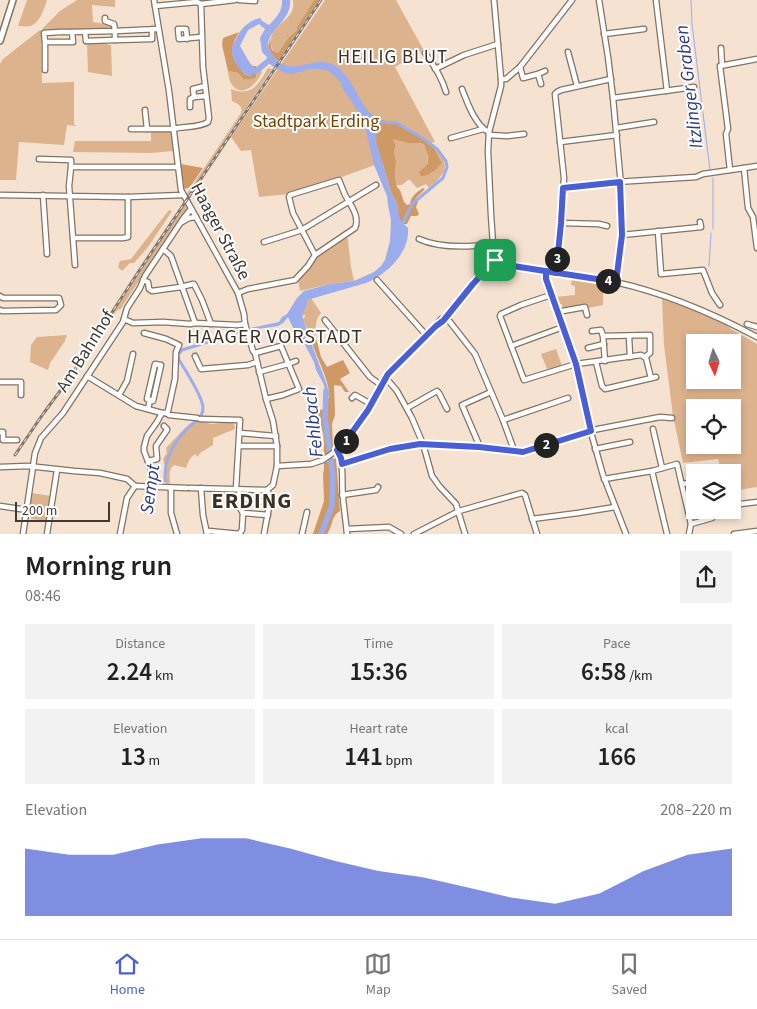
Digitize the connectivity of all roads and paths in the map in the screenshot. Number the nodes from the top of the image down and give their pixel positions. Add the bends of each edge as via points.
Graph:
1 (14, 0) edge
2 (235, 0) edge
3 (240, 0) edge
4 (494, 0) edge
5 (599, 0) edge
6 (656, 0) edge
7 (256, 1) edge
8 (570, 1) edge
9 (154, 3) edge
10 (201, 4) junction
11 (104, 18) dead end
12 (644, 29) dead end
13 (132, 30) junction
14 (152, 30) junction
15 (158, 30) junction
16 (115, 31) junction
17 (72, 32) junction
18 (85, 32) junction
19 (604, 34) junction
20 (201, 37) junction
21 (188, 39) dead end
22 (115, 40) junction
23 (132, 40) junction
24 (0, 41) edge
25 (45, 42) junction
26 (498, 44) junction
27 (721, 48) dead end
28 (568, 52) dead end
29 (425, 53) dead end
30 (757, 59) edge
31 (722, 65) junction
32 (520, 67) junction
33 (435, 68) junction
34 (46, 70) dead end
35 (545, 71) dead end
36 (538, 74) junction
37 (501, 79) junction
38 (611, 80) junction
39 (541, 84) dead end
40 (205, 86) junction
41 (577, 86) junction
42 (694, 87) dead end
43 (193, 89) junction
44 (186, 90) dead end
45 (462, 90) dead end
46 (667, 91) junction
47 (446, 92) dead end
48 (206, 96) junction
49 (194, 97) junction
50 (613, 98) junction
51 (190, 107) dead end
52 (145, 110) dead end
53 (654, 122) dead end
54 (616, 128) junction
55 (147, 129) junction
56 (173, 129) junction
57 (484, 129) junction
58 (131, 130) dead end
59 (489, 134) junction
60 (524, 134) dead end
61 (617, 135) junction
62 (451, 138) dead end
63 (560, 142) junction
64 (39, 159) dead end
65 (757, 166) edge
66 (71, 167) junction
67 (177, 167) junction
68 (744, 168) junction
69 (730, 170) junction
70 (620, 182) junction
71 (376, 185) dead end
72 (563, 188) junction
73 (0, 195) edge
74 (43, 195) junction
75 (183, 195) junction
76 (70, 196) junction
77 (128, 197) junction
78 (349, 202) junction
79 (191, 209) junction
80 (196, 217) junction
81 (700, 222) dead end
82 (561, 223) junction
83 (179, 225) junction
84 (607, 226) dead end
85 (302, 229) junction
86 (658, 231) junction
87 (622, 235) junction
88 (73, 238) junction
89 (419, 239) dead end
90 (264, 242) dead end
91 (493, 244) junction
92 (757, 248) edge
93 (163, 249) junction
94 (47, 254) dead end
95 (316, 255) junction
96 (495, 260) junction
97 (75, 265) dead end
98 (546, 271) junction
99 (556, 273) junction
100 (143, 280) junction
101 (377, 280) dead end
102 (616, 282) junction
103 (182, 287) junction
104 (238, 293) junction
105 (551, 295) junction
106 (0, 296) edge
107 (720, 305) dead end
108 (0, 310) edge
109 (558, 312) junction
110 (586, 315) dead end
111 (446, 317) junction
112 (124, 319) junction
113 (325, 320) dead end
114 (195, 323) junction
115 (211, 324) junction
116 (747, 324) dead end
117 (563, 326) junction
118 (757, 327) edge
119 (246, 328) junction
120 (592, 331) dead end
121 (144, 333) dead end
122 (427, 336) junction
123 (603, 336) junction
124 (629, 336) junction
125 (757, 337) edge
126 (604, 344) junction
127 (511, 346) junction
128 (588, 348) dead end
129 (255, 353) junction
130 (133, 354) dead end
131 (195, 356) dead end
132 (630, 357) junction
133 (645, 357) junction
134 (296, 361) dead end
135 (604, 361) junction
136 (257, 362) junction
137 (596, 362) junction
138 (288, 364) junction
139 (576, 364) junction
140 (259, 372) junction
141 (87, 376) junction
142 (386, 378) junction
143 (0, 382) edge
144 (381, 385) junction
145 (491, 392) junction
146 (21, 395) dead end
147 (119, 395) junction
148 (352, 398) dead end
149 (568, 398) dead end
150 (266, 399) junction
151 (150, 400) junction
152 (371, 404) junction
153 (407, 408) junction
154 (448, 409) dead end
155 (148, 410) junction
156 (164, 413) junction
157 (672, 418) dead end
158 (503, 420) junction
159 (160, 424) junction
160 (653, 429) dead end
161 (591, 431) junction
162 (0, 432) edge
163 (240, 433) junction
164 (276, 436) junction
165 (17, 440) dead end
166 (630, 442) dead end
167 (423, 444) junction
168 (239, 446) junction
169 (277, 446) junction
170 (480, 448) junction
171 (595, 449) junction
172 (337, 450) junction
173 (514, 450) junction
174 (148, 460) junction
175 (342, 464) junction
176 (277, 466) junction
177 (0, 467) edge
178 (33, 467) junction
179 (662, 468) junction
180 (57, 470) junction
181 (652, 471) junction
182 (604, 479) junction
183 (686, 483) edge
184 (682, 484) junction
185 (134, 486) junction
186 (155, 487) junction
187 (378, 487) dead end
188 (170, 488) junction
189 (201, 488) junction
190 (238, 490) junction
191 (267, 490) junction
192 (342, 495) junction
193 (265, 502) dead end
194 (757, 502) edge
195 (741, 504) edge
196 (0, 506) edge
197 (615, 507) junction
198 (26, 510) junction
199 (242, 510) junction
200 (459, 510) junction
201 (307, 512) dead end
202 (268, 515) junction
203 (532, 519) junction
204 (709, 519) edge
205 (692, 524) junction
206 (347, 531) edge
207 (757, 531) edge
208 (207, 533) edge
209 (23, 534) edge
210 (47, 534) edge
211 (120, 534) edge
212 (177, 534) edge
213 (240, 534) edge
214 (264, 534) edge
215 (302, 534) edge
216 (400, 534) edge
217 (414, 534) edge
218 (465, 534) edge
219 (537, 534) edge
220 (624, 534) edge
221 (667, 534) edge
222 (689, 534) edge
223 (734, 534) edge

1 - 24 main road
2 - 10 street
3 - 7 street
4 - 26 street
5 - 19 street
6 - 46 street
8 - 32 street
9 - 10 street
9 - 15 street, Haager Straße
10 - 20 street
11 - 16 street via 104,22 114,24
12 - 19 street
13 - 14 street
13 - 16 street
13 - 23 street
14 - 15 street
14 - 23 street via 152,39
15 - 56 street, Haager Straße
16 - 18 street
16 - 22 street
17 - 18 street
17 - 25 street via 44,33
17 - 25 street via 73,42
18 - 22 street via 86,41
19 - 38 street
20 - 21 street
20 - 40 street
22 - 23 street
25 - 34 street
26 - 33 street
26 - 37 street
27 - 31 street
28 - 41 street
29 - 33 street
30 - 31 street
31 - 69 street
32 - 36 street via 523,78
32 - 37 street via 506,79
33 - 47 street
35 - 36 street
36 - 39 street
37 - 59 street
38 - 41 street
38 - 50 street
40 - 43 street
40 - 48 street
41 - 63 street via 555,94
42 - 46 street
43 - 44 street
43 - 49 street
45 - 57 street via 468,106
46 - 50 street
48 - 49 street
48 - 56 street via 209,120 206,124
49 - 51 street via 190,99
50 - 54 street
52 - 55 street
53 - 54 street
54 - 61 street
55 - 56 street
55 - 58 street
56 - 67 street, Haager Straße
57 - 59 street
57 - 62 street
59 - 60 street
59 - 91 street
61 - 63 street
61 - 70 street
63 - 72 street
64 - 66 street via 71,160
65 - 68 street
66 - 67 street
66 - 76 street
67 - 75 street, Haager Straße
68 - 69 street
68 - 92 street
69 - 70 street via 696,177
70 - 72 street
70 - 87 street
71 - 78 street
72 - 82 street
73 - 74 street
74 - 76 street
74 - 94 street
75 - 77 street
75 - 79 street, Haager Straße
76 - 77 street
76 - 88 street
77 - 88 street via 128,237
78 - 85 street
78 - 85 street via 339,180 290,196 293,213
78 - 95 street via 356,215 355,228
79 - 80 street, Haager Straße
79 - 83 street, Am Bahnhof
80 - 83 street
80 - 104 street, Haager Straße
81 - 86 street via 701,226
82 - 84 street
82 - 99 street
83 - 93 street, Am Bahnhof
85 - 90 street
85 - 95 street
86 - 87 street
86 - 107 street via 662,274 703,270
87 - 102 street
88 - 97 street
89 - 91 street via 462,246
91 - 96 street
93 - 100 street, Am Bahnhof
93 - 103 street via 171,256
95 - 104 street via 295,280
96 - 98 street
96 - 111 street
98 - 99 street
98 - 105 street
99 - 102 street
100 - 103 street via 148,282 152,291
100 - 112 street, Am Bahnhof
101 - 122 street
102 - 125 street via 688,305
103 - 114 street
103 - 115 street via 194,284
104 - 119 street, Haager Straße
105 - 109 street
105 - 127 street via 501,314
106 - 108 street via 59,298 61,305 56,310
109 - 110 street via 585,307
109 - 117 street
111 - 122 street
111 - 145 street via 475,354
112 - 114 street via 135,323
112 - 141 street, Am Bahnhof
113 - 144 street via 370,377
114 - 115 street
115 - 119 street
116 - 118 street
117 - 127 street
117 - 139 street
119 - 129 street, Haager Straße
120 - 123 street via 601,330
121 - 156 street via 179,346 175,379 168,410
122 - 142 street
123 - 124 street
123 - 126 street
124 - 132 street
124 - 133 street via 650,335 650,353
126 - 128 street
126 - 135 street
127 - 139 street via 524,380
129 - 136 street, Haager Straße
129 - 138 street via 281,346
130 - 147 street
131 - 136 street via 201,369
132 - 133 street
132 - 135 street
133 - 137 street via 654,377 605,389
134 - 138 street
135 - 137 street
136 - 140 street, Haager Straße
137 - 139 street
138 - 140 street
138 - 150 street via 299,389
139 - 161 street
140 - 150 street, Haager Straße
141 - 147 street
141 - 178 street, Am Bahnhof via 63,413 41,438
142 - 144 street
142 - 153 street
143 - 146 street via 21,382
144 - 152 street
145 - 158 street
145 - 170 street via 462,405
147 - 155 street
148 - 152 street via 355,395
149 - 158 street
150 - 164 street, Haager Straße
151 - 151 street via 153,401 161,365 155,364 147,399
151 - 155 street
152 - 172 street
153 - 154 street via 436,391 440,392
153 - 167 street
155 - 156 street
156 - 159 street
156 - 163 street via 240,420
157 - 161 street via 660,417
158 - 173 street
159 - 174 street via 145,442
159 - 174 street via 167,430 156,446 157,459
160 - 179 street
161 - 171 street
161 - 173 street via 523,452
162 - 165 street via 3,432 3,440
163 - 164 street
163 - 168 street
164 - 169 street, Haager Straße
166 - 171 street
167 - 170 street
167 - 175 street via 390,449
167 - 200 street via 434,480
168 - 169 street
168 - 190 street
169 - 176 street, Haager Straße
170 - 173 street
171 - 182 street
172 - 175 street
172 - 176 street via 311,464
174 - 186 street
175 - 192 street
176 - 191 street
177 - 178 street
178 - 180 street
178 - 198 street, Am Bahnhof
179 - 181 street
179 - 184 street via 677,464
180 - 185 street via 112,475 128,480
180 - 210 street
181 - 182 street
181 - 221 street
182 - 197 street
183 - 184 street
184 - 205 street
185 - 186 street
185 - 211 street via 127,498
186 - 188 street
187 - 192 street
188 - 189 street
188 - 212 street
189 - 190 street
189 - 208 street
190 - 191 street
190 - 193 street
190 - 199 street
191 - 202 street
192 - 206 street
194 - 195 street
196 - 198 street
197 - 203 street
197 - 220 street
198 - 209 street, Am Bahnhof
199 - 202 street
199 - 213 street
200 - 203 street via 522,493
200 - 217 street
200 - 218 street
201 - 215 street
202 - 214 street
203 - 219 street
204 - 205 street
205 - 222 street
206 - 216 street via 389,527
207 - 223 street
208 - 213 street

